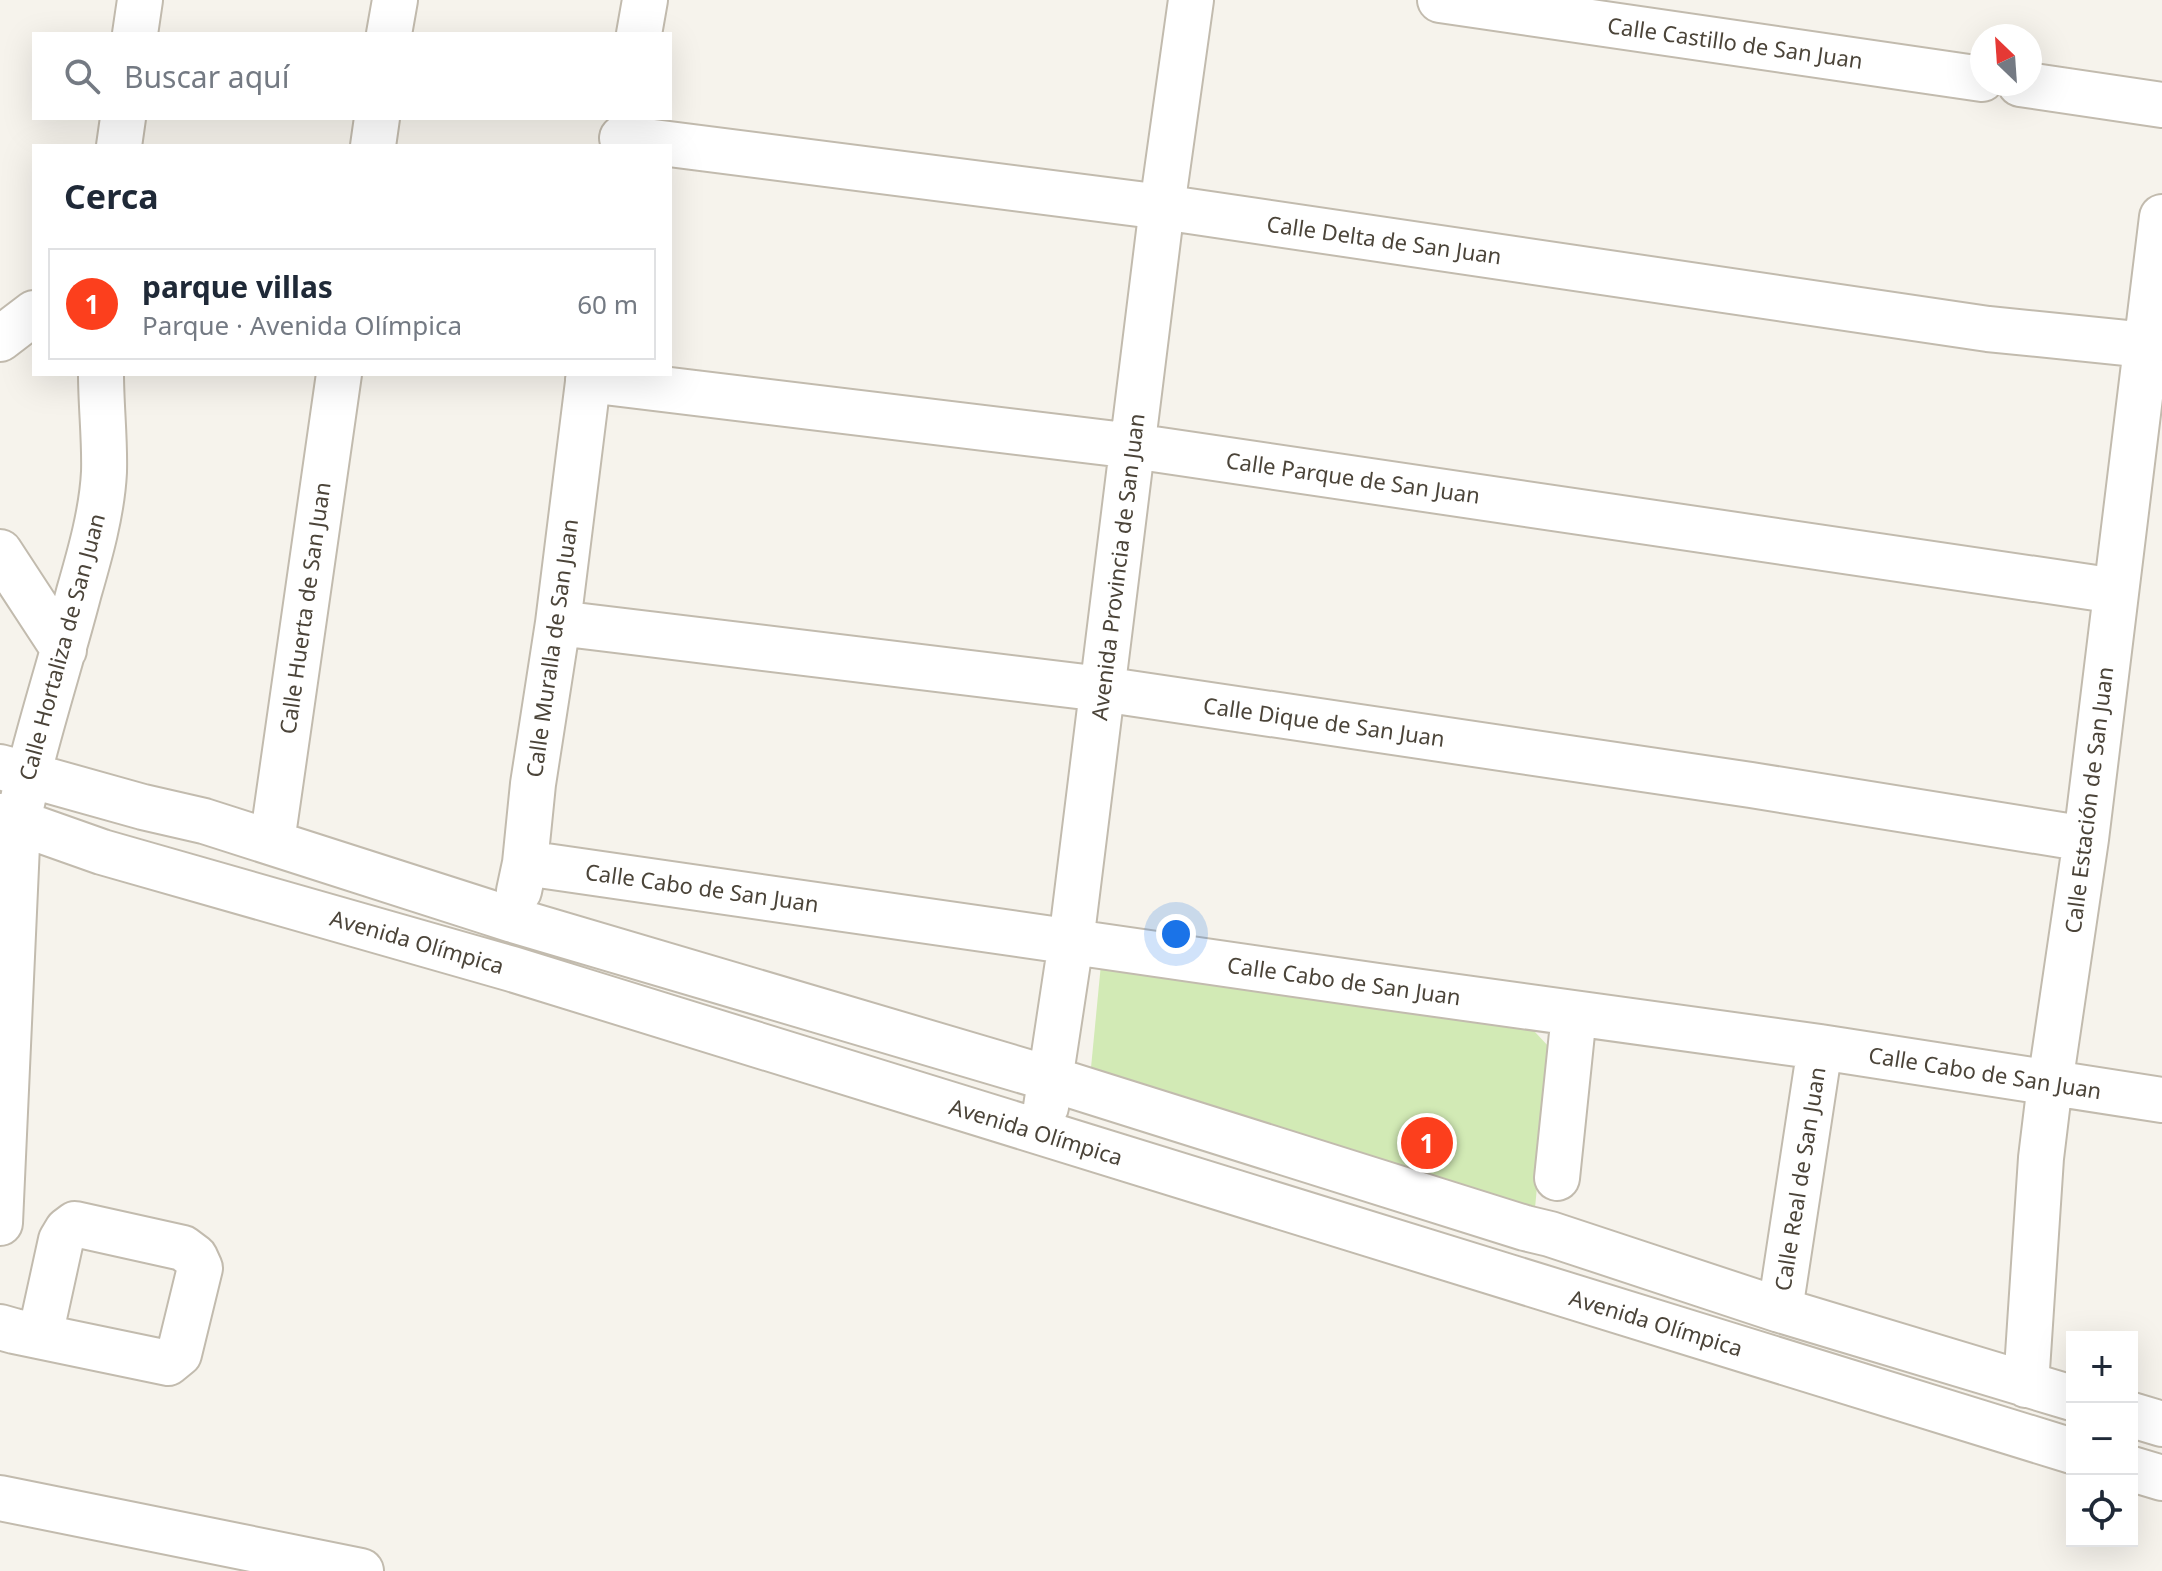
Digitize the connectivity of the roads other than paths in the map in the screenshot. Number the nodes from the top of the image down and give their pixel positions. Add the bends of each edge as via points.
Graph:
1 (140, 0) edge
2 (395, 0) edge
3 (645, 0) edge
4 (1191, 0) edge
5 (1440, 0) edge
6 (135, 32) edge
7 (389, 32) edge
8 (639, 32) edge
9 (1970, 77) edge
10 (2042, 87) edge
11 (2162, 105) edge
12 (123, 120) edge
13 (377, 120) edge
14 (622, 134) edge
15 (119, 144) edge
16 (373, 144) edge
17 (1162, 207) junction
18 (2162, 217) edge
19 (2146, 345) junction
20 (101, 376) edge
21 (339, 376) edge
22 (588, 377) edge
23 (1133, 446) junction
24 (0, 552) edge
25 (2116, 591) junction
26 (558, 623) junction
27 (64, 650) junction
28 (1102, 689) junction
29 (14, 770) edge
30 (9, 820) edge
31 (2086, 839) junction
32 (272, 842) junction
33 (525, 863) junction
34 (513, 920) junction
35 (1071, 942) junction
36 (1574, 1014) junction
37 (1820, 1047) junction
38 (1051, 1079) junction
39 (2050, 1084) junction
40 (2162, 1100) edge
41 (1041, 1133) junction
42 (1557, 1178) dead end
43 (0, 1223) edge
44 (1780, 1310) junction
45 (2026, 1385) junction
46 (2066, 1396) edge
47 (2138, 1417) edge
48 (2162, 1424) edge
49 (2066, 1449) edge
50 (2138, 1471) edge
51 (2162, 1478) edge
52 (0, 1498) edge
53 (361, 1571) edge

1 - 6 street
2 - 7 street
3 - 8 street
4 - 17 street, Avenida Provincia de San Juan
5 - 9 street, Calle Castillo de San Juan
10 - 11 street
12 - 15 street
13 - 16 street
14 - 17 street, Calle Delta de San Juan
17 - 19 street, Calle Delta de San Juan via 1988,329
17 - 23 street, Avenida Provincia de San Juan
18 - 19 street, Calle Estación de San Juan
19 - 25 street, Calle Estación de San Juan
20 - 27 street, Calle Hortaliza de San Juan via 104,473
21 - 32 street, Calle Huerta de San Juan
22 - 23 street, Calle Parque de San Juan
22 - 26 street, Calle Muralla de San Juan
23 - 25 street, Calle Parque de San Juan
23 - 28 street, Avenida Provincia de San Juan
24 - 27 street
25 - 31 street, Calle Estación de San Juan
26 - 28 street, Calle Dique de San Juan
26 - 33 street, Calle Muralla de San Juan
27 - 29 street, Calle Hortaliza de San Juan
28 - 31 street, Calle Dique de San Juan
28 - 35 street, Avenida Provincia de San Juan
29 - 30 street, Calle Hortaliza de San Juan
29 - 32 street
30 - 41 street, Avenida Olímpica
30 - 43 street, Calle Hortaliza de San Juan
31 - 39 street, Calle Estación de San Juan
32 - 34 street
33 - 34 street, Calle Muralla de San Juan
33 - 35 street, Calle Cabo de San Juan
34 - 38 street
35 - 36 street, Calle Cabo de San Juan
35 - 38 street, Avenida Provincia de San Juan
36 - 37 street, Calle Cabo de San Juan
36 - 42 street
37 - 39 street, Calle Cabo de San Juan
37 - 44 street, Calle Real de San Juan
38 - 41 street, Avenida Provincia de San Juan
38 - 44 street
39 - 40 street, Calle Cabo de San Juan
39 - 45 street, Calle Estación de San Juan
41 - 49 street, Avenida Olímpica
44 - 45 street
45 - 46 street
47 - 48 street
50 - 51 street
52 - 53 street

